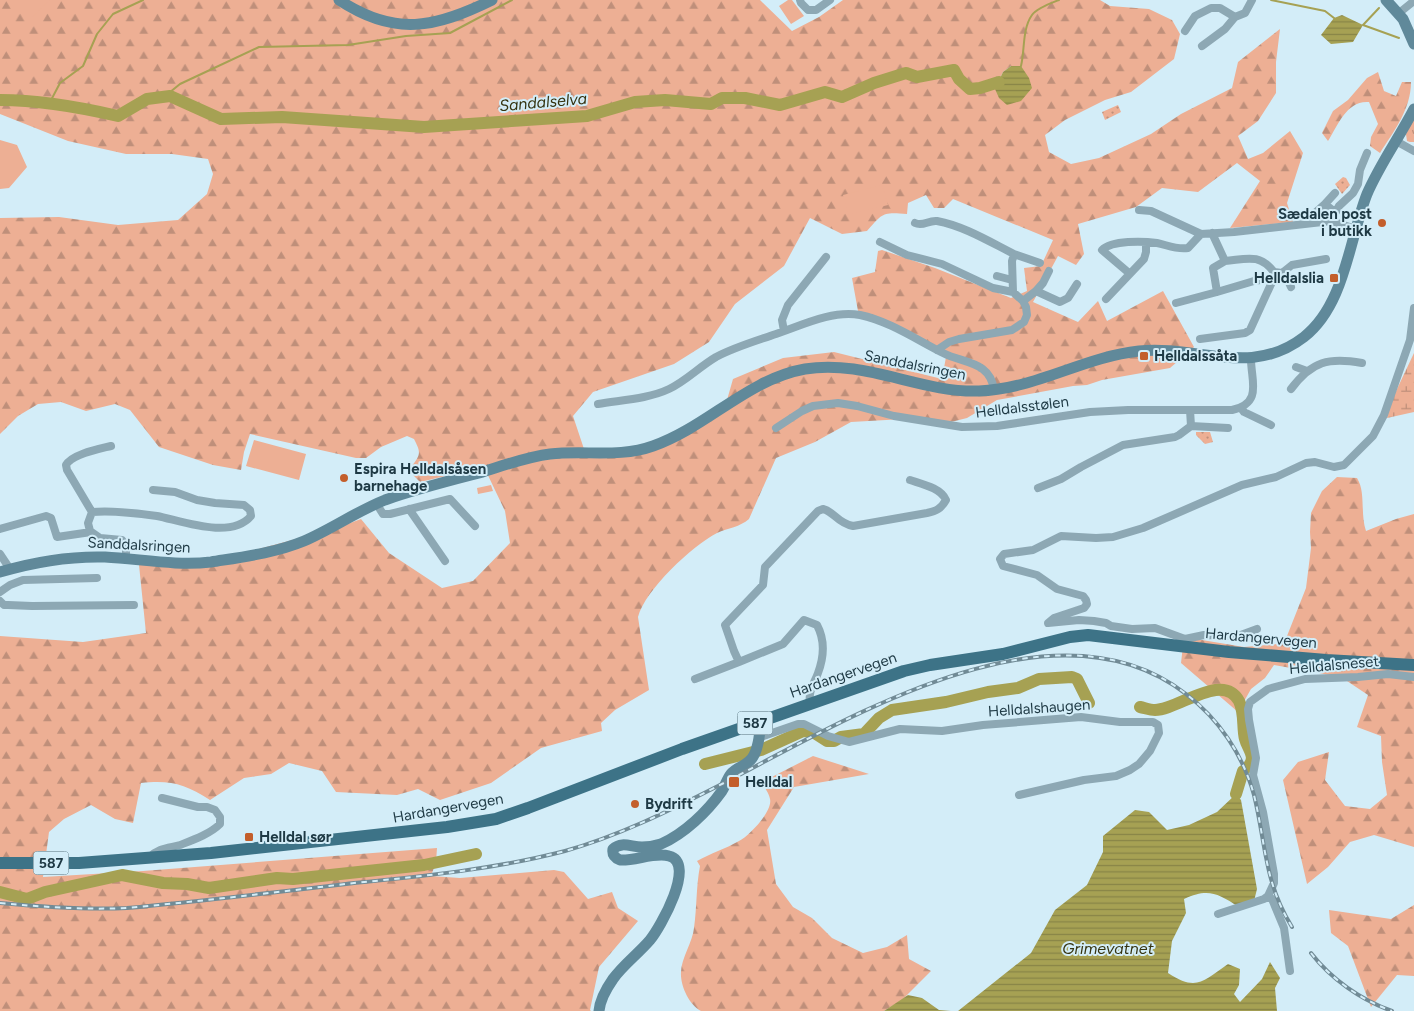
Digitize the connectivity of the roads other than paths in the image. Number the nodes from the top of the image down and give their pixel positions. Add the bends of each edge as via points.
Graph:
1 (339, 0) edge
2 (492, 0) edge
3 (800, 0) edge
4 (830, 0) edge
5 (1252, 0) edge
6 (1386, 0) edge
7 (1414, 1) edge
8 (1399, 14) junction
9 (1234, 17) junction
10 (1185, 31) dead end
11 (1414, 44) edge
12 (1202, 46) dead end
13 (1414, 109) edge
14 (1396, 141) junction
15 (1414, 151) edge
16 (1367, 153) dead end
17 (1335, 193) dead end
18 (1325, 204) junction
19 (1139, 210) dead end
20 (1335, 212) junction
21 (1315, 213) dead end
22 (1331, 221) junction
23 (915, 224) dead end
24 (1356, 229) junction
25 (1212, 233) junction
26 (1201, 234) junction
27 (880, 242) dead end
28 (1146, 242) junction
29 (1014, 254) junction
30 (826, 257) dead end
31 (1326, 259) dead end
32 (1225, 261) junction
33 (1040, 263) dead end
34 (1048, 271) dead end
35 (1129, 273) junction
36 (1277, 274) junction
37 (997, 276) dead end
38 (1012, 280) junction
39 (1078, 284) dead end
40 (1291, 287) dead end
41 (1036, 291) junction
42 (1013, 292) junction
43 (1218, 292) junction
44 (1106, 299) dead end
45 (1023, 301) junction
46 (1176, 303) dead end
47 (1414, 308) edge
48 (784, 331) junction
49 (1200, 339) dead end
50 (937, 350) junction
51 (1251, 359) junction
52 (1362, 363) dead end
53 (1296, 367) dead end
54 (1307, 371) junction
55 (1291, 389) dead end
56 (994, 390) junction
57 (598, 404) dead end
58 (1241, 408) junction
59 (1190, 410) junction
60 (1271, 425) dead end
61 (1191, 426) junction
62 (776, 428) dead end
63 (1228, 428) dead end
64 (111, 446) dead end
65 (910, 480) dead end
66 (1038, 488) dead end
67 (153, 490) dead end
68 (376, 503) junction
69 (410, 509) junction
70 (92, 512) junction
71 (476, 526) dead end
72 (0, 529) edge
73 (91, 532) junction
74 (0, 554) edge
75 (126, 559) junction
76 (445, 562) dead end
77 (5, 570) edge
78 (97, 578) dead end
79 (0, 592) edge
80 (0, 601) edge
81 (134, 605) dead end
82 (1101, 622) junction
83 (1257, 629) dead end
84 (1098, 636) junction
85 (739, 662) junction
86 (1414, 665) edge
87 (1414, 677) edge
88 (695, 679) dead end
89 (810, 703) junction
90 (754, 723) junction
91 (756, 746) junction
92 (1019, 796) dead end
93 (162, 798) dead end
94 (148, 858) junction
95 (0, 864) edge
96 (1268, 896) junction
97 (1218, 914) dead end
98 (1290, 971) dead end
99 (599, 1011) edge

1 - 2 main road via 381,20 417,24 447,19
3 - 4 street via 808,10 816,10
5 - 9 street via 1245,13
6 - 8 main road
7 - 8 street
8 - 11 main road
9 - 10 street via 1220,8 1211,8 1195,16
9 - 12 street via 1225,29
13 - 14 main road, Sanddalsringen
14 - 15 street
14 - 24 main road, Sanddalsringen via 1373,181
16 - 20 street via 1358,184
17 - 18 street
18 - 20 street
18 - 21 street
19 - 26 street via 1151,211
20 - 22 street
22 - 24 street
22 - 25 street
23 - 29 street via 931,221 954,226
24 - 51 main road, Sanddalsringen via 1336,292 1321,320 1291,346
25 - 26 street
25 - 32 street
26 - 28 street via 1188,248 1182,249
27 - 42 street via 907,255 942,264 993,288
28 - 35 street via 1144,259
28 - 35 street via 1122,243 1102,250
29 - 33 street
29 - 38 street
30 - 48 street via 788,305 782,320
31 - 36 street via 1292,265
32 - 36 street via 1258,259
32 - 43 street via 1213,268
34 - 41 street
35 - 44 street
36 - 40 street via 1286,276
36 - 43 street
36 - 49 street via 1250,330
37 - 38 street
38 - 42 street
39 - 41 street via 1068,298 1060,302
41 - 45 street
42 - 45 street
43 - 46 street
45 - 50 street via 1027,315 1024,322 1012,330 959,339
47 - 82 street via 1410,340 1384,414 1373,436 1344,465 1334,467 1306,463 1276,476 1248,483 1131,532 1104,538 1061,536 1033,550 1001,556 1003,566 1031,572 1056,589 1083,596 1086,600 1087,604 1081,609 1048,623
48 - 50 street via 842,314 859,315
48 - 57 street via 729,350 668,390
50 - 56 street via 985,370
51 - 56 main road, Sanddalsringen via 1176,350 1132,352
51 - 58 street via 1252,397
52 - 54 street via 1333,360
53 - 54 street
54 - 55 street
56 - 68 main road, Sanddalsringen via 943,389 847,368 806,369 763,384 653,446 625,452 537,456
58 - 59 street, Helldalsstølen
58 - 60 street
59 - 61 street
59 - 62 street, Helldalsstølen via 1090,412 997,426 962,427 832,404 813,406
61 - 63 street
61 - 66 street via 1180,436 1123,445
64 - 70 street via 76,456 66,465
65 - 85 street via 944,495 946,500 942,506 927,514 853,526 844,524 823,509 765,567 763,585 725,625
67 - 70 street via 215,503 244,505 251,516 243,522 217,527 194,526 157,516
68 - 69 street via 383,514
68 - 75 main road, Sanddalsringen via 304,541 269,552 211,562
69 - 71 street via 450,499
69 - 76 street
70 - 73 street via 88,523
72 - 73 street via 46,516 51,518 57,537
73 - 75 street via 100,538 122,540 126,546
74 - 77 street, Sanddalsringen
75 - 77 main road, Sanddalsringen via 69,558
78 - 79 street via 23,580
80 - 81 street via 16,606
82 - 83 street via 1127,628 1155,628 1185,639 1204,635 1238,636
82 - 84 street
84 - 86 main road, Hardangervegen / 587 via 1228,652
84 - 89 main road, Hardangervegen / 587 via 1070,637 1003,654 904,671
85 - 88 street
85 - 89 street via 782,644 804,620 817,625 824,647 819,671 808,694
87 - 96 street, Helldalsneset via 1388,674 1305,679 1268,689 1250,702 1248,720 1256,758 1254,775 1274,874
89 - 90 main road, Hardangervegen / 587
90 - 91 main road
90 - 94 main road, Hardangervegen / 587 via 496,819 330,841
91 - 92 street, Helldalshaugen via 798,724 850,742 900,729 942,731 1081,717 1158,725 1158,737 1150,751 1125,773
91 - 99 main road via 745,766 733,772 716,798 677,835 652,846 620,845 613,849 615,858 620,860 668,856 677,861 680,869 677,887 662,922 651,939 613,979
93 - 94 street, Hardangervegen via 216,810 220,824 186,842 155,851
94 - 95 main road, Hardangervegen / 587
96 - 97 street
96 - 98 street via 1284,928

